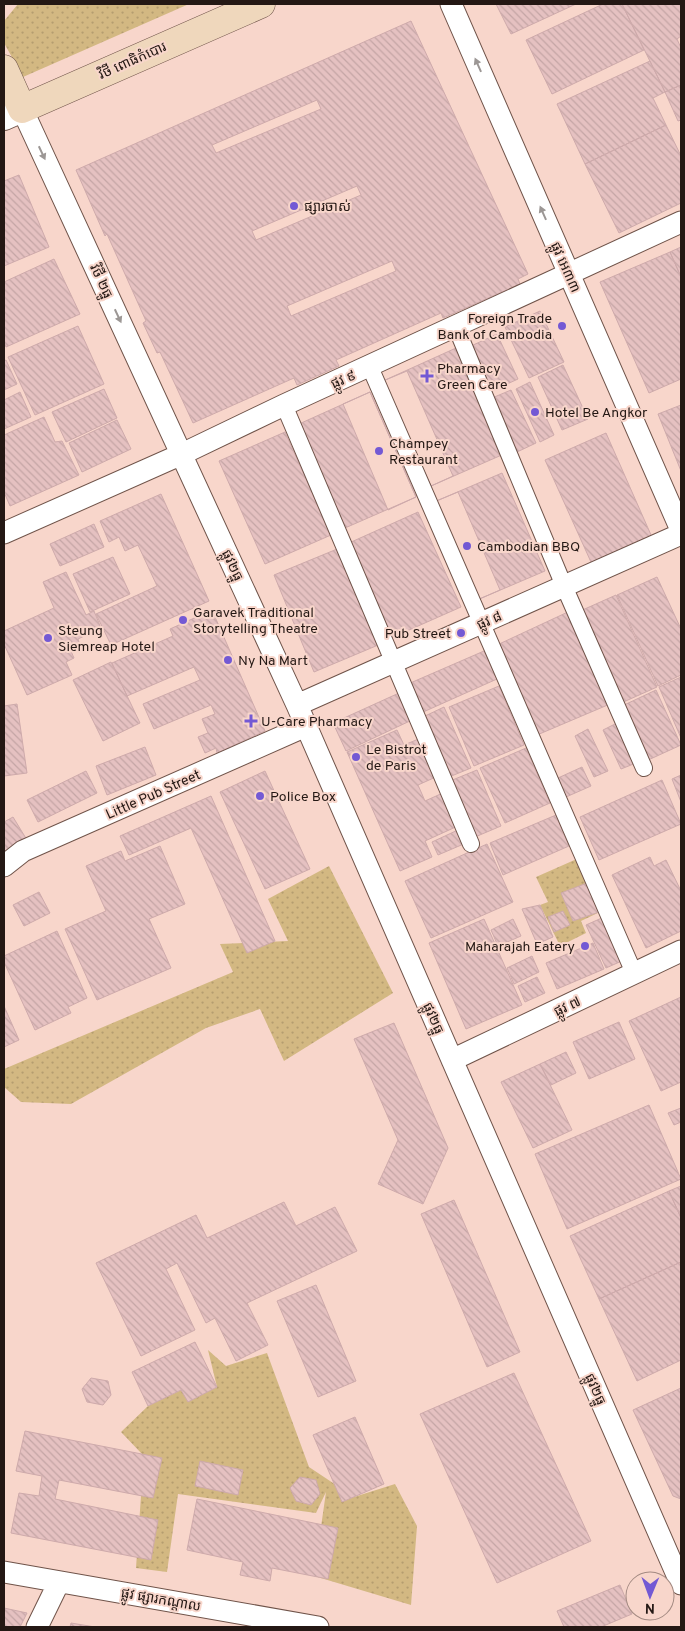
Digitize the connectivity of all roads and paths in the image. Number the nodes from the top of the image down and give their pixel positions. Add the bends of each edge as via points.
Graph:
1 (261, 4) edge
2 (451, 4) edge
3 (4, 69) edge
4 (13, 113) edge
5 (681, 222) edge
6 (570, 274) junction
7 (456, 327) junction
8 (370, 366) junction
9 (284, 404) junction
10 (182, 454) junction
11 (681, 530) edge
12 (4, 534) edge
13 (681, 534) edge
14 (564, 586) junction
15 (480, 624) junction
16 (394, 662) junction
17 (297, 705) junction
18 (306, 726) junction
19 (644, 768) dead end
20 (471, 844) dead end
21 (4, 866) edge
22 (681, 951) edge
23 (634, 973) junction
24 (452, 1060) junction
25 (4, 1572) edge
26 (59, 1582) junction
27 (681, 1584) edge
28 (246, 1621) edge
29 (37, 1627) edge
30 (318, 1627) edge

1 - 4 main road, វិថី ពោធិកំបោរ
6 -> 2 street, ផ្លូវ អេ៣៣
3 - 4 main road
4 -> 10 street, វិថី ២ធ្នូ
5 - 6 street, ផ្លូវ ៩
6 - 7 street, ផ្លូវ ៩
6 - 11 street, ផ្លូវ អេ៣៣
7 - 8 street, ផ្លូវ ៩
7 - 14 street
8 - 9 street, ផ្លូវ ៩
8 - 15 street
9 - 10 street, ផ្លូវ ៩
9 - 16 street
10 - 12 street, ផ្លូវ ៩
10 - 17 street, ផ្លូវ២ធ្នូ
13 - 14 street, ផ្លូវ ៨
14 - 15 street, ផ្លូវ ៨
14 - 19 street
15 - 16 street, ផ្លូវ ៨
15 - 23 street
16 - 17 street, ផ្លូវ ៨
16 - 20 street
17 - 18 street, ផ្លូវ២ធ្នូ
18 - 21 street, Little Pub Street via 23,851
18 - 24 street, ផ្លូវ២ធ្នូ
22 - 23 street, ផ្លូវ ៧
23 - 24 street, ផ្លូវ ៧
24 - 27 street, ផ្លូវ២ធ្នូ
25 - 26 street, ផ្លូវ ផ្សារកណ្តាល
26 - 28 street, ផ្លូវ ផ្សារកណ្តាល
26 - 29 street
28 - 30 street, ផ្លូវ ផ្សារកណ្តាល

